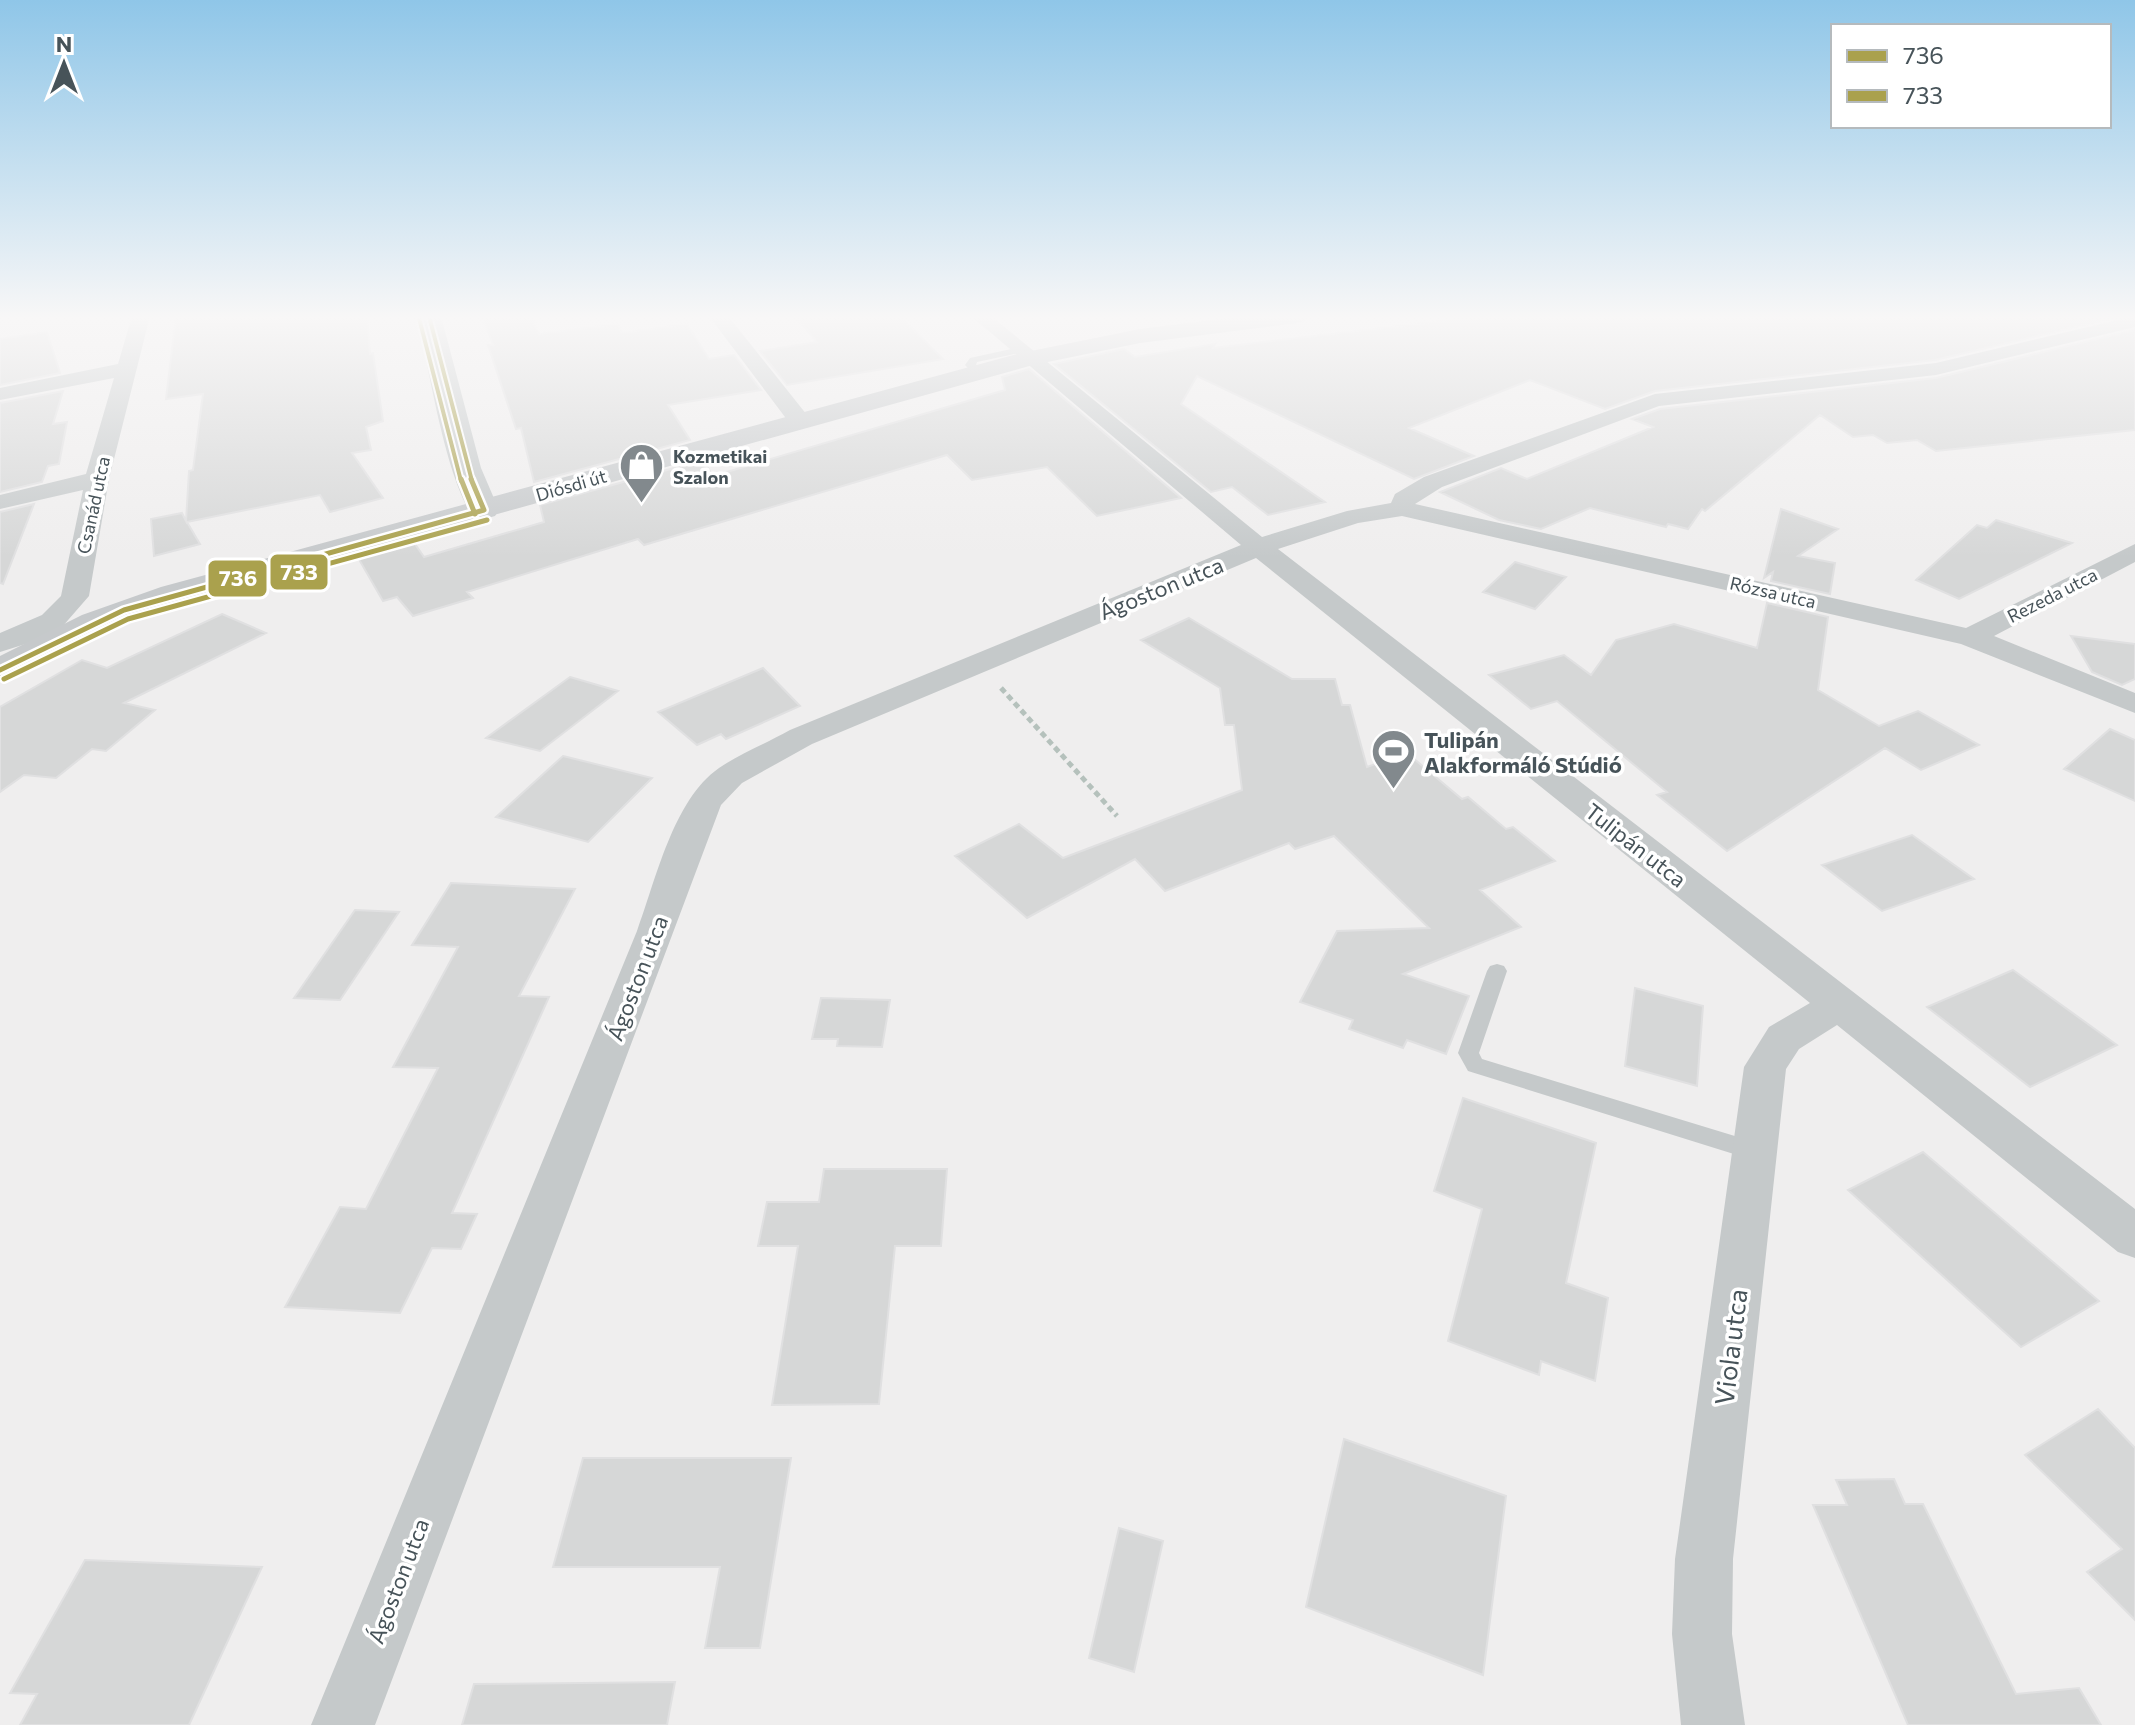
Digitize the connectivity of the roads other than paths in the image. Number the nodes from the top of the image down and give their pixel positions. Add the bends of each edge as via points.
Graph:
1 (119, 396) edge
2 (449, 396) edge
3 (781, 396) edge
4 (884, 396) edge
5 (1076, 396) edge
6 (1687, 396) edge
7 (799, 420) junction
8 (97, 479) junction
9 (0, 502) edge
10 (1402, 509) junction
11 (484, 510) junction
12 (1260, 548) junction
13 (2135, 552) edge
14 (1970, 637) junction
15 (0, 643) edge
16 (0, 670) edge
17 (2135, 704) edge
18 (1497, 971) dead end
19 (1839, 1005) junction
20 (1753, 1151) junction
21 (2135, 1237) edge
22 (343, 1725) edge
23 (1713, 1725) edge

1 - 8 street, Csanád utca
2 - 11 street
3 - 7 street
4 - 7 main road, Diósdi út
5 - 12 street, Tulipán utca
6 - 10 street via 1655,400 1433,482 1404,499
7 - 11 main road, Diósdi út
8 - 9 street
8 - 15 street, Csanád utca via 75,596 65,613
10 - 12 street, Ágoston utca via 1324,523
10 - 14 street, Rózsa utca
11 - 16 main road, Diósdi út via 124,610
12 - 19 street, Tulipán utca
12 - 22 street, Ágoston utca via 801,737 730,776 706,800
13 - 14 street, Rezeda utca
14 - 17 street, Rózsa utca
18 - 20 lane via 1468,1053 1475,1065
19 - 20 street, Viola utca via 1784,1038 1765,1067
19 - 21 street, Tulipán utca
20 - 23 street, Viola utca via 1704,1559 1702,1634

